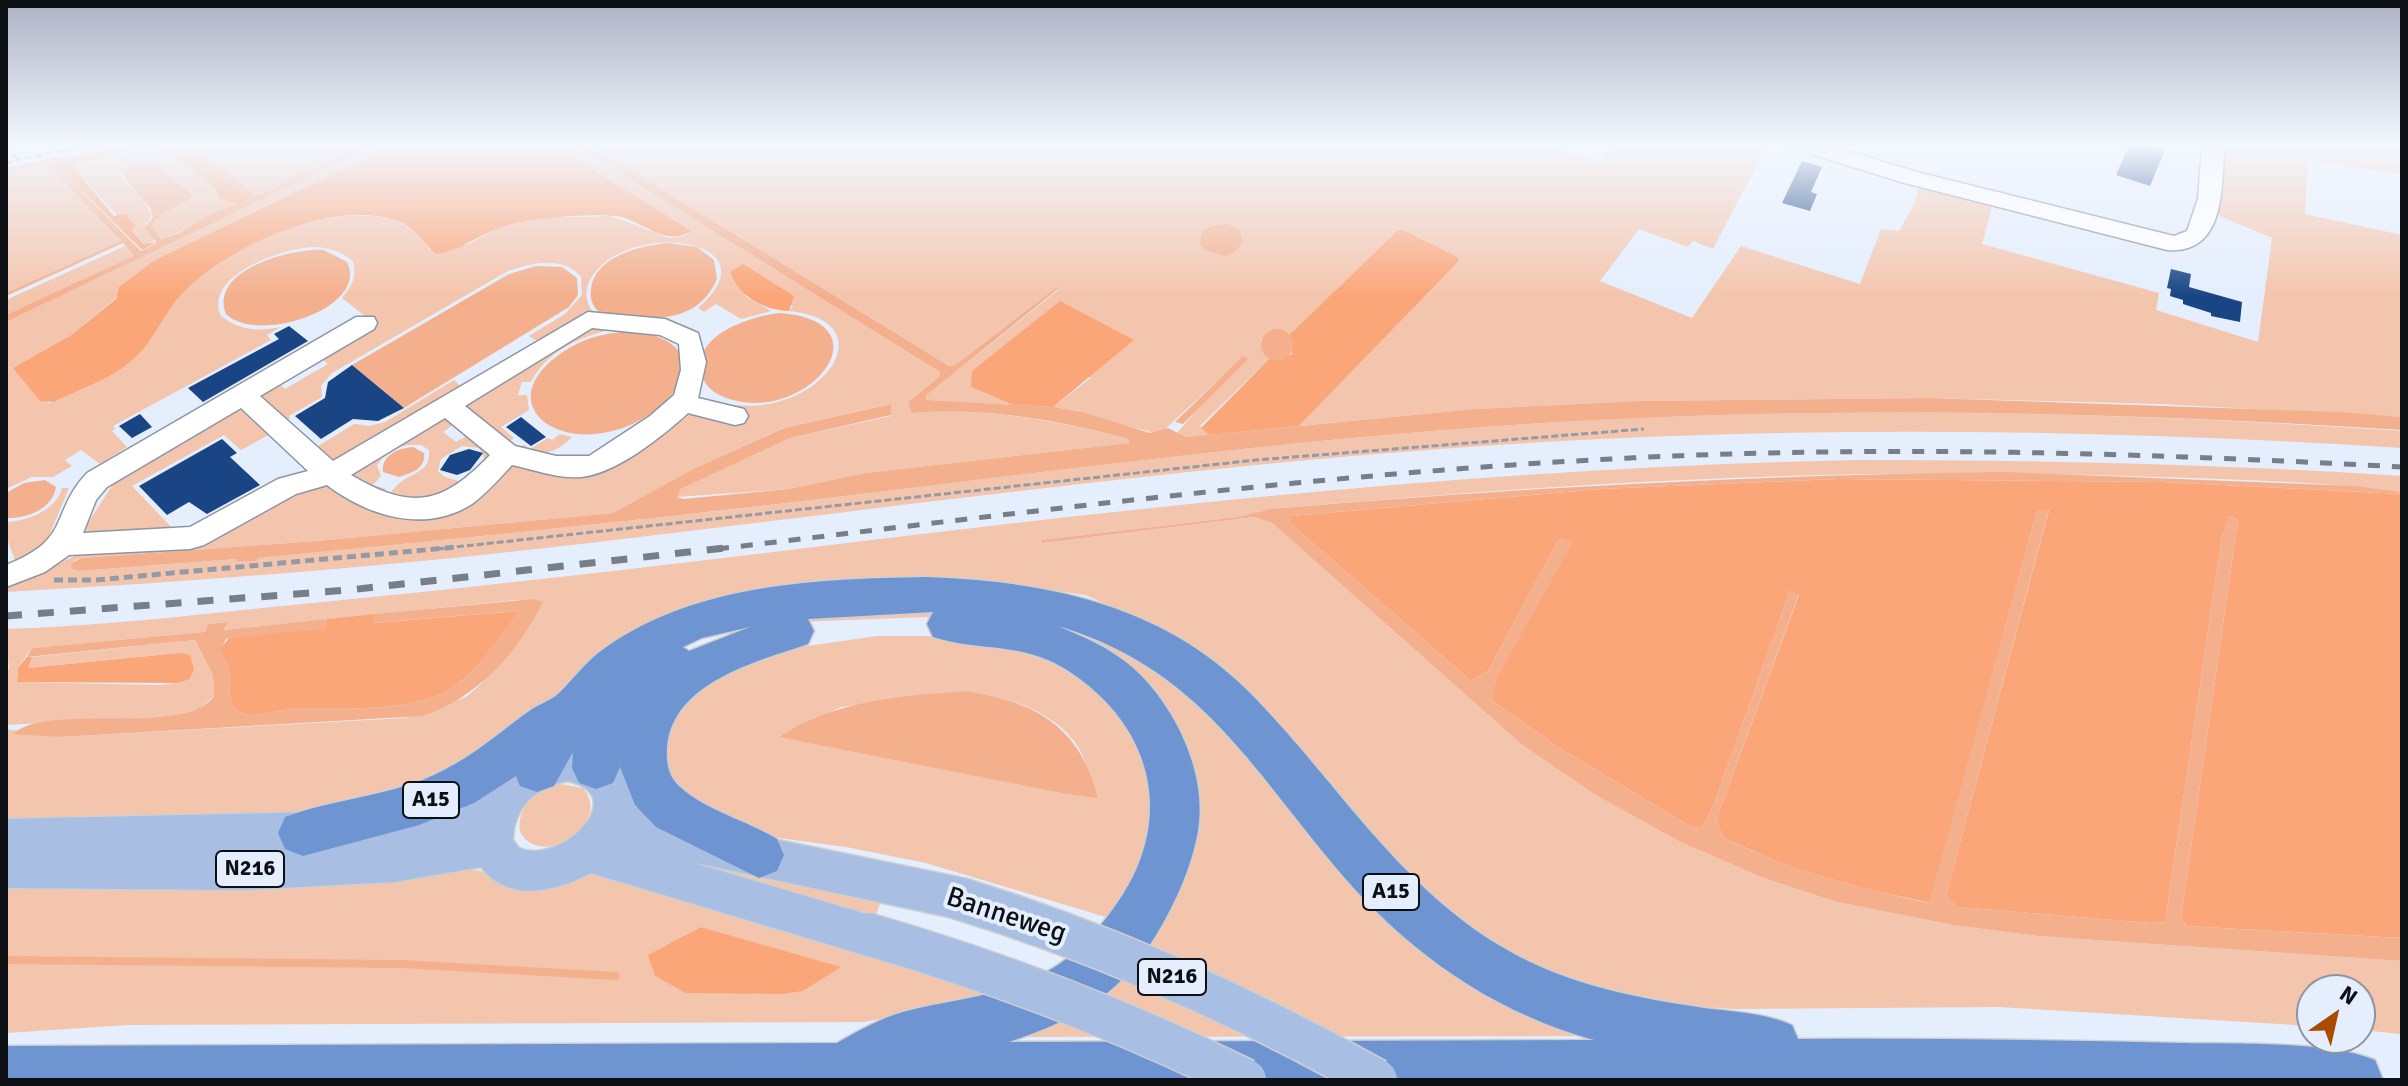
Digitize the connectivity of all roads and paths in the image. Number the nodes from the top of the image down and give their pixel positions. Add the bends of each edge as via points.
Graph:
1 (1976, 195) edge
2 (2207, 195) edge
3 (365, 323) dead end
4 (242, 394) junction
5 (683, 403) junction
6 (446, 405) junction
7 (735, 416) dead end
8 (1644, 429) dead end
9 (507, 454) junction
10 (332, 474) junction
11 (51, 560) junction
12 (6, 576) edge
13 (792, 631) junction
14 (576, 706) junction
15 (596, 768) junction
16 (537, 771) junction
17 (495, 829) junction
18 (303, 833) junction
19 (600, 836) junction
20 (6, 839) edge
21 (759, 855) junction
22 (6, 868) edge
23 (1961, 1066) junction
24 (842, 1070) junction
25 (6, 1074) edge
26 (1245, 1080) edge
27 (1376, 1080) edge
28 (2355, 1080) edge

1 - 2 street via 2179,244 2192,239 2203,225
3 - 4 street
4 - 10 street
4 - 11 street via 97,480 83,496
5 - 6 street via 692,374 689,339 665,327 592,319
5 - 7 street
5 - 9 street via 590,467
6 - 9 street
6 - 10 street
8 - 11 path via 1177,466 397,556 96,580
9 - 10 street via 468,492 428,509 398,509 371,501
10 - 11 street via 288,486 197,537
11 - 12 street
13 - 15 highway, A15 via 700,647 651,674 608,719 598,739
13 - 21 highway, A15 via 688,673 654,710 643,748 644,771 664,804
13 - 24 highway, A15 via 966,624 1047,640 1096,665 1139,703 1168,755 1174,790 1175,827 1164,873 1131,928 1083,979 1046,1001 892,1043
14 - 16 highway, A15
14 - 18 highway, A15 via 456,789 401,810
14 - 23 highway, A15 via 619,663 653,642 693,623 741,611 896,597 984,597 1053,607 1116,628 1206,682 1256,732 1402,903 1481,964 1526,988 1604,1018 1698,1035
15 - 16 main road, N216 via 568,763
15 - 19 main road via 615,789 616,809
16 - 17 main road, N216 via 513,787
17 - 18 main road, N216 via 456,823
17 - 19 main road via 512,867 532,872 555,869
17 - 22 main road, N216 via 483,847 394,862 244,870
18 - 20 main road, N216
19 - 21 main road, Banneweg / N216 via 676,839
19 - 26 main road, N216, bridge via 867,934 1021,982
21 - 27 main road, Banneweg / N216, bridge via 958,898 1060,932 1205,991
23 - 24 highway, A15
23 - 28 highway, A15
24 - 25 highway, A15

